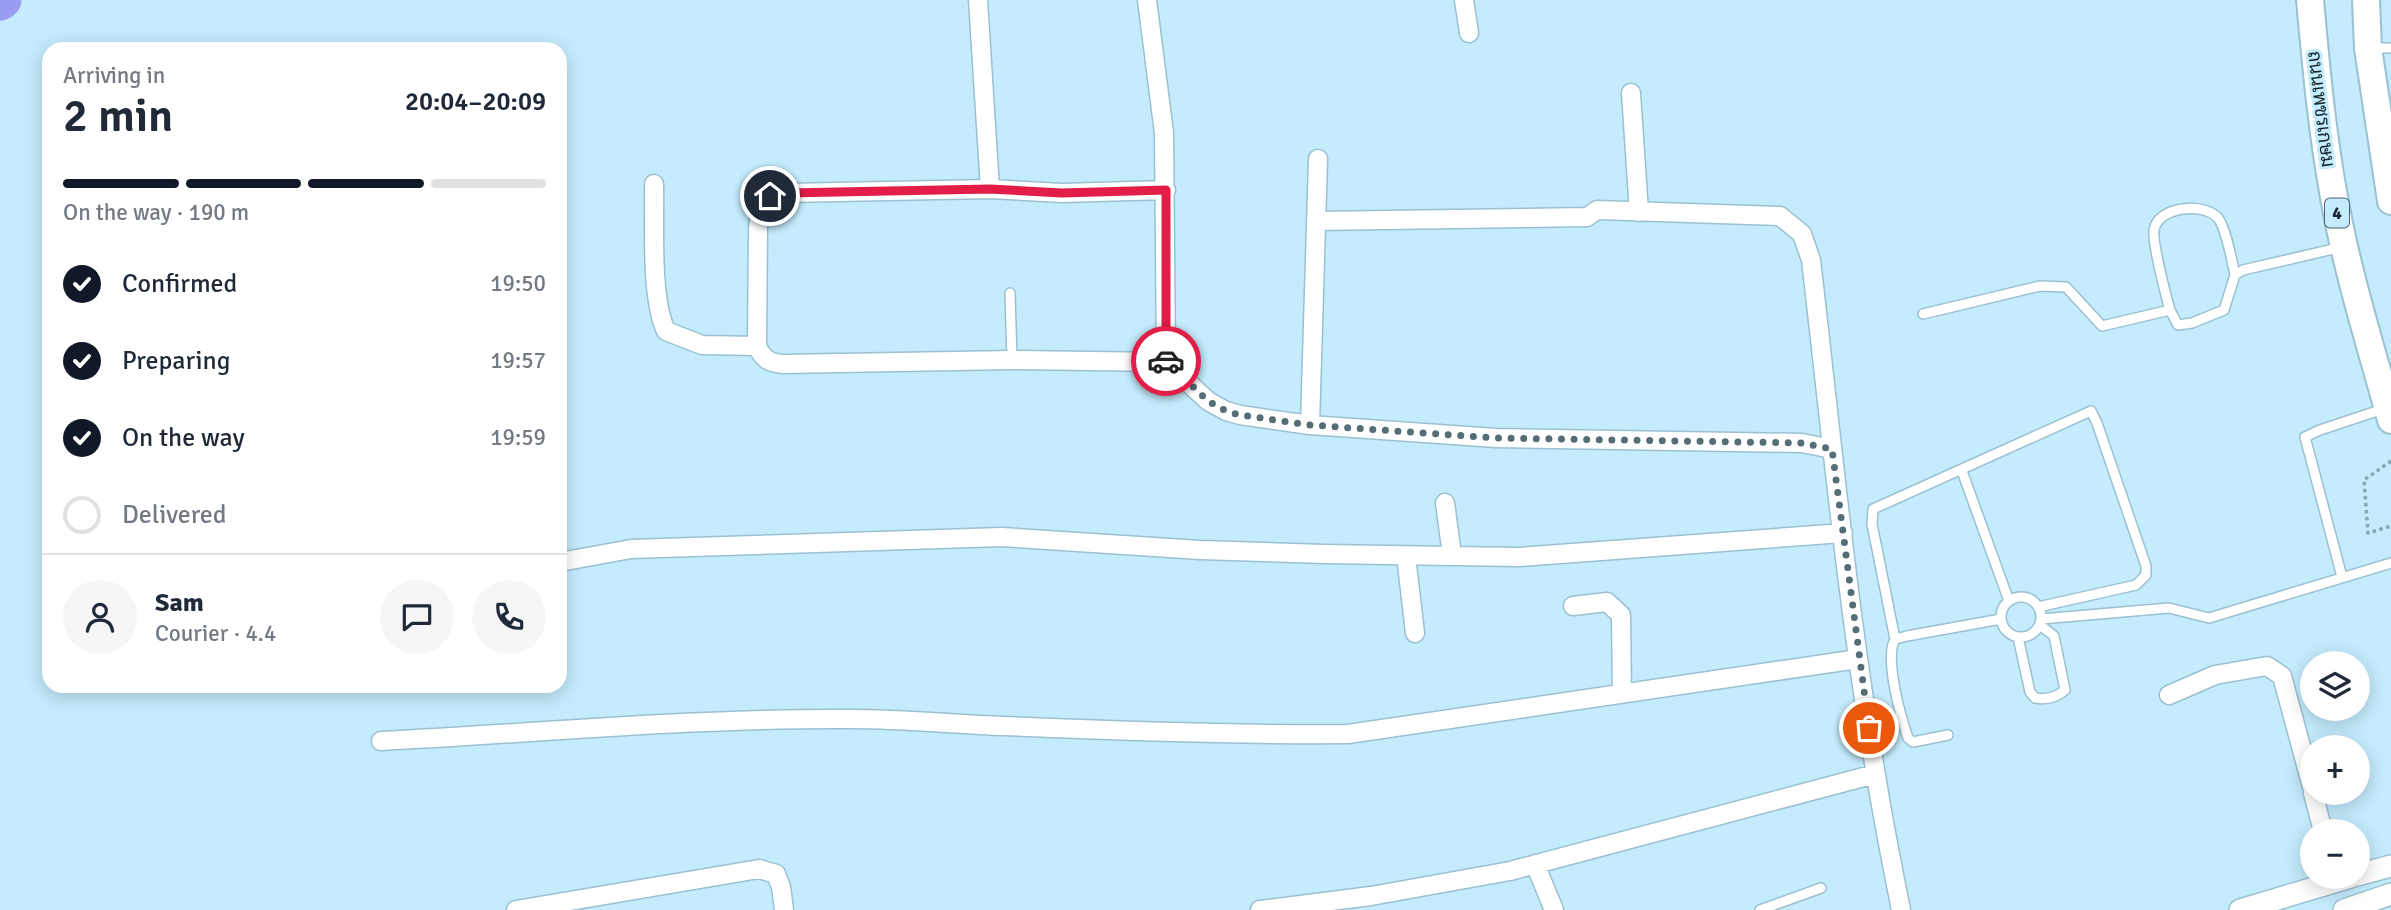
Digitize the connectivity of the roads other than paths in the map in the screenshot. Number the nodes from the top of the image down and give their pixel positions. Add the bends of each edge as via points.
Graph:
1 (978, 0) edge
2 (1147, 0) edge
3 (1464, 0) edge
4 (2310, 0) edge
5 (2366, 0) edge
6 (1469, 33) dead end
7 (2379, 48) edge
8 (1631, 93) dead end
9 (1318, 159) dead end
10 (654, 184) dead end
11 (990, 189) junction
12 (1166, 190) junction
13 (2391, 201) edge
14 (1639, 212) junction
15 (1316, 221) junction
16 (2344, 246) junction
17 (2235, 275) junction
18 (1010, 293) dead end
19 (2170, 310) junction
20 (1923, 314) dead end
21 (757, 346) junction
22 (1012, 360) junction
23 (1166, 362) junction
24 (2389, 414) edge
25 (1310, 425) junction
26 (1832, 449) junction
27 (1962, 471) junction
28 (1445, 503) dead end
29 (1843, 533) junction
30 (1452, 555) junction
31 (1406, 556) junction
32 (567, 561) edge
33 (2391, 563) edge
34 (2343, 577) junction
35 (2009, 601) junction
36 (1573, 606) dead end
37 (2038, 607) junction
38 (2001, 619) junction
39 (2040, 622) junction
40 (1415, 634) dead end
41 (2018, 637) junction
42 (1895, 639) junction
43 (1858, 659) junction
44 (1622, 694) junction
45 (2169, 695) dead end
46 (1948, 735) dead end
47 (381, 741) dead end
48 (2300, 743) edge
49 (1875, 774) junction
50 (1535, 864) junction
51 (2391, 866) edge
52 (2370, 872) edge
53 (1821, 888) dead end
54 (2306, 889) edge
55 (2391, 894) edge
56 (1777, 907) edge
57 (516, 910) edge
58 (784, 910) edge
59 (1260, 910) edge
60 (1554, 910) edge
61 (1760, 910) edge
62 (1900, 910) edge
63 (2240, 910) edge
64 (2344, 910) edge

1 - 11 street
2 - 12 street via 1164,133
3 - 6 street
4 - 16 main road, ถนนเพชรเกษม / 4
5 - 7 main road
7 - 13 main road
8 - 14 street
9 - 15 street
10 - 21 street via 657,297 666,331 702,345
11 - 12 street via 1062,193
11 - 21 street via 786,193 764,200 758,228
12 - 23 street
14 - 15 street
14 - 26 street via 1780,216 1802,234 1811,260
15 - 25 street
16 - 17 lane
16 - 24 main road, ถนนเพชรเกษม / 4
17 - 19 lane via 2224,310 2178,325
17 - 19 lane via 2220,221 2212,213 2199,208 2161,217 2154,230
18 - 22 lane
19 - 20 lane via 2102,326 2066,287 2040,286
21 - 22 street via 770,363 783,364
22 - 23 street
23 - 25 street via 1208,401 1226,411
24 - 34 lane via 2305,437
25 - 26 street via 1496,438 1802,443
26 - 29 street
27 - 35 lane
27 - 37 lane via 2091,411 2146,575 2136,585
27 - 42 lane via 1873,509
28 - 30 street
29 - 30 street via 1518,557
29 - 43 street
30 - 31 street
31 - 32 street via 1200,550 1002,537 631,549
31 - 40 street
33 - 34 lane
34 - 39 lane via 2209,618 2169,608
35 - 37 lane via 2025,598
35 - 38 lane
36 - 44 street via 1606,602 1621,615
37 - 39 lane
38 - 41 lane via 2006,631
38 - 42 lane
39 - 41 lane via 2031,635
39 - 41 lane via 2057,645 2065,690 2060,694 2035,698
42 - 46 lane via 1892,669 1908,738 1913,742
43 - 44 street
43 - 49 street
44 - 47 street via 1348,734 853,719 694,721
45 - 48 street via 2216,675 2267,666 2282,676
49 - 50 street
49 - 62 street
50 - 59 street via 1371,896
50 - 60 street
51 - 52 street
53 - 56 lane
54 - 63 street
55 - 64 street
56 - 61 lane
57 - 58 street via 759,869 776,874

